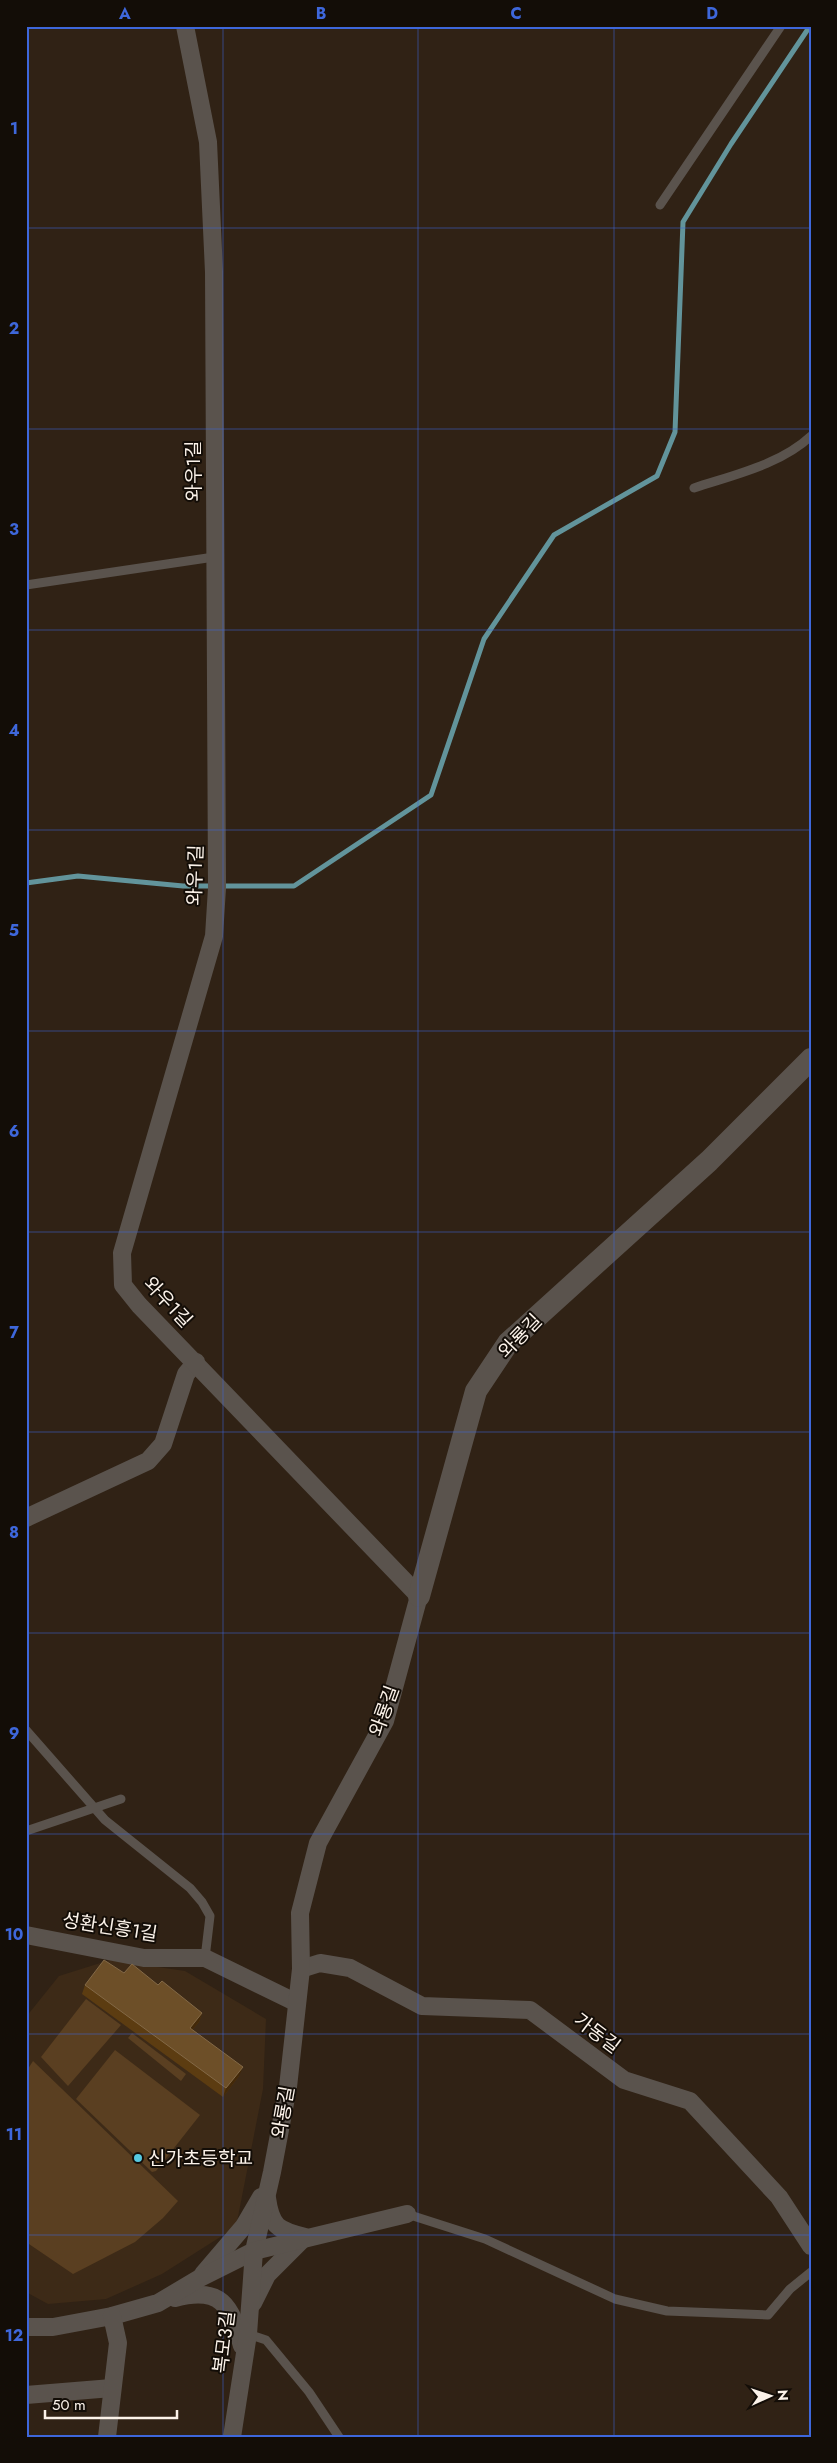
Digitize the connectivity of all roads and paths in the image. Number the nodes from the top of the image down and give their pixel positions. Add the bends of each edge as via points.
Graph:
1 (185, 26) edge
2 (782, 26) edge
3 (660, 205) dead end
4 (811, 436) edge
5 (694, 488) dead end
6 (214, 557) junction
7 (26, 584) edge
8 (811, 1059) edge
9 (196, 1362) junction
10 (26, 1518) edge
11 (419, 1596) junction
12 (26, 1730) edge
13 (121, 1799) dead end
14 (93, 1808) junction
15 (26, 1830) edge
16 (26, 1935) edge
17 (206, 1958) junction
18 (301, 1969) junction
19 (297, 2003) junction
20 (268, 2188) junction
21 (406, 2214) joint
22 (305, 2238) junction
23 (811, 2246) edge
24 (254, 2252) junction
25 (811, 2272) edge
26 (200, 2278) junction
27 (158, 2303) junction
28 (250, 2310) junction
29 (112, 2316) junction
30 (26, 2327) edge
31 (248, 2334) junction
32 (244, 2355) junction
33 (112, 2388) junction
34 (26, 2395) edge
35 (107, 2437) edge
36 (232, 2437) edge
37 (339, 2437) edge

1 - 6 street, 와우1길 via 208,142 214,272
2 - 3 lane
4 - 5 lane via 803,444 757,468
6 - 7 lane
6 - 9 street, 와우1길 via 218,854 214,936 122,1253 123,1285
8 - 11 street, 와룡길 via 709,1161 508,1343 476,1391
9 - 10 street via 186,1374 163,1444 148,1461
9 - 11 street, 와우1길
11 - 18 street, 와룡길 via 384,1721 318,1843 300,1913
12 - 14 lane
13 - 14 lane
14 - 15 lane
14 - 17 lane via 190,1888 202,1902 210,1916
16 - 17 street, 성환신흥1길 via 144,1958
17 - 19 street, 성환신흥1길
18 - 19 street, 와룡길
18 - 23 street, 가동길 via 320,1963 350,1968 422,2006 530,2010 624,2080 690,2102 779,2197
19 - 20 street, 와룡길 via 288,2087
20 - 22 street via 269,2215 280,2230
20 - 24 street, 와룡길
20 - 26 street via 244,2226
21 - 22 street
21 - 25 lane via 485,2239 615,2299 667,2311 768,2315 790,2289
22 - 24 street
22 - 28 street via 267,2275
24 - 26 street
24 - 28 street, 복모3길
26 - 27 street
27 - 29 street
27 - 32 street via 192,2293 213,2295 228,2306
28 - 31 street, 복모3길
29 - 30 street via 52,2327
29 - 33 street via 118,2343
31 - 32 street, 복모3길
31 - 37 lane via 266,2340 309,2392
32 - 36 street, 복모3길
33 - 34 street
33 - 35 street

